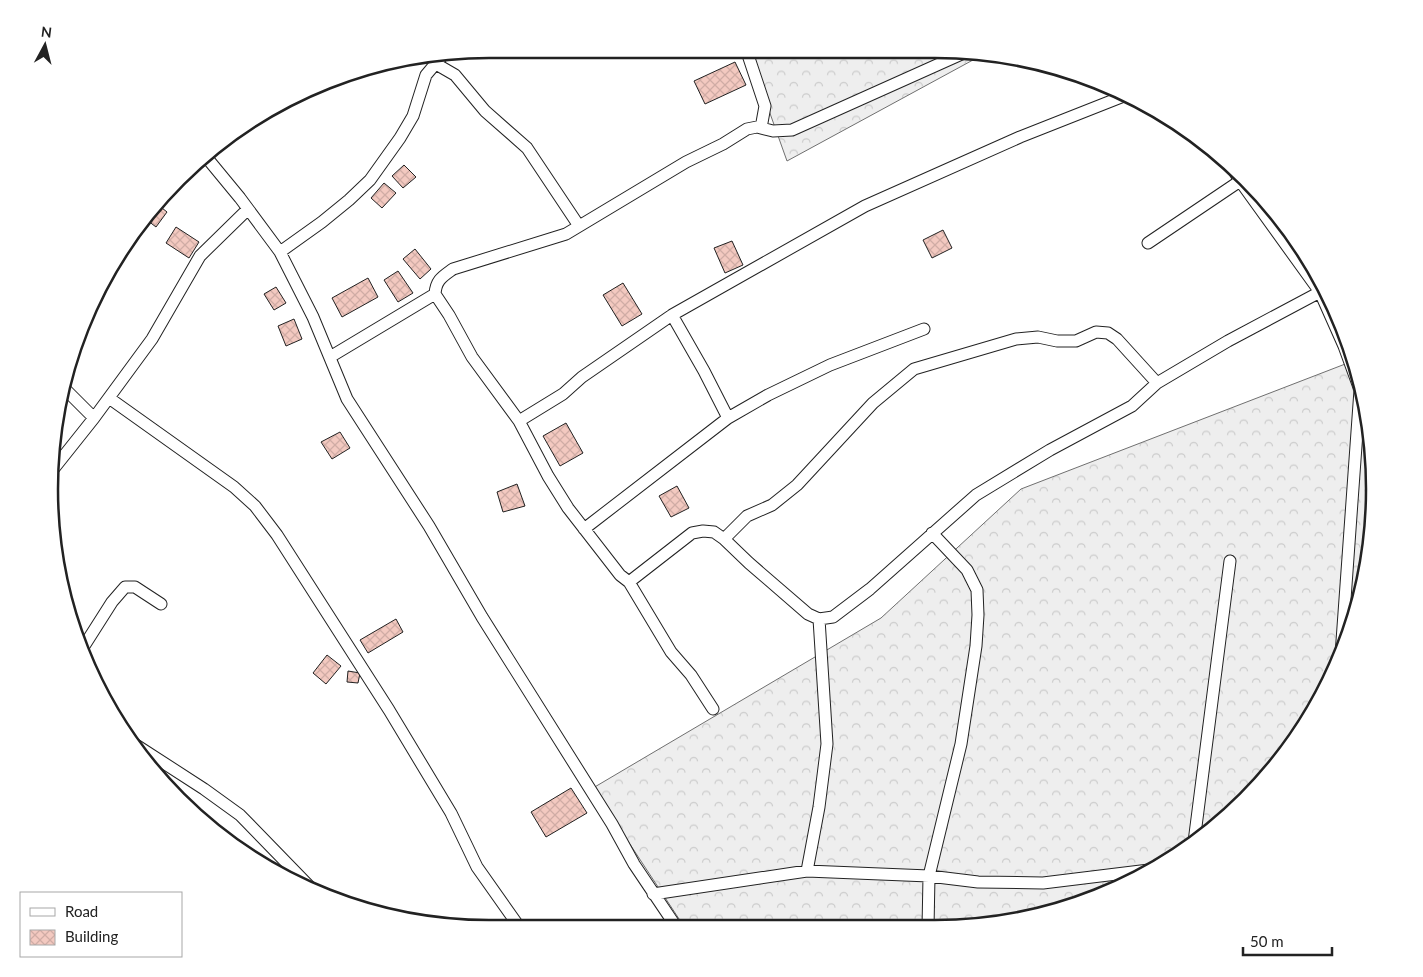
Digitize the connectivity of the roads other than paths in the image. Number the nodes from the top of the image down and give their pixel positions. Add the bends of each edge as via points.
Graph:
1 (749, 58) edge
2 (953, 58) edge
3 (439, 60) edge
4 (1117, 99) edge
5 (762, 128) junction
6 (209, 160) edge
7 (1238, 183) edge
8 (1250, 195) edge
9 (248, 210) junction
10 (579, 226) junction
11 (1148, 243) dead end
12 (280, 252) junction
13 (1312, 281) edge
14 (1318, 293) edge
15 (434, 294) junction
16 (672, 315) junction
17 (924, 329) dead end
18 (330, 357) junction
19 (1157, 383) junction
20 (69, 393) edge
21 (109, 398) junction
22 (1358, 412) edge
23 (94, 418) junction
24 (728, 418) junction
25 (519, 421) junction
26 (58, 462) edge
27 (584, 529) junction
28 (932, 533) junction
29 (724, 539) junction
30 (1230, 561) dead end
31 (628, 582) junction
32 (161, 604) dead end
33 (820, 619) junction
34 (1343, 627) edge
35 (86, 643) edge
36 (714, 709) dead end
37 (149, 753) edge
38 (1195, 831) edge
39 (806, 871) junction
40 (1130, 872) edge
41 (299, 875) edge
42 (930, 876) junction
43 (653, 894) junction
44 (514, 920) edge
45 (671, 920) edge
46 (928, 920) edge

1 - 5 street via 765,106
2 - 5 street via 792,130
3 - 10 street via 485,111 527,148
3 - 12 street via 426,75 414,116 370,180 322,222
4 - 16 street via 1020,137 865,206
5 - 10 street via 738,133
6 - 9 street
7 - 11 street
8 - 13 street
9 - 12 street
9 - 21 street via 200,256 152,339
10 - 15 street via 566,234 454,269 439,279
12 - 18 street via 314,317
14 - 19 street
15 - 18 street
15 - 25 street via 472,357
16 - 24 street
16 - 25 street via 582,377 563,394
17 - 24 street via 830,365
18 - 43 street via 348,399
19 - 28 street via 1132,406 1050,450 976,496
19 - 29 street via 1117,339 1108,333 1096,332 1076,341 1038,337 1016,339 914,369 873,403 797,484 772,505 747,516
20 - 23 street
21 - 23 street
21 - 44 street via 234,487 255,506 277,534 451,813 477,867
22 - 34 street
23 - 26 street
24 - 27 street
25 - 27 street via 548,476
27 - 31 street
28 - 33 street via 870,589 833,617
28 - 42 street via 967,570 977,590 978,615 960,744
29 - 31 street via 714,532 692,533
29 - 33 street via 808,614
30 - 38 street
31 - 36 street via 671,652
32 - 35 street via 135,587 126,587 118,592
33 - 39 street via 827,744 820,807
37 - 41 street via 240,815
39 - 42 street
39 - 43 street
40 - 42 street via 1043,883 978,882
42 - 46 street
43 - 45 street

